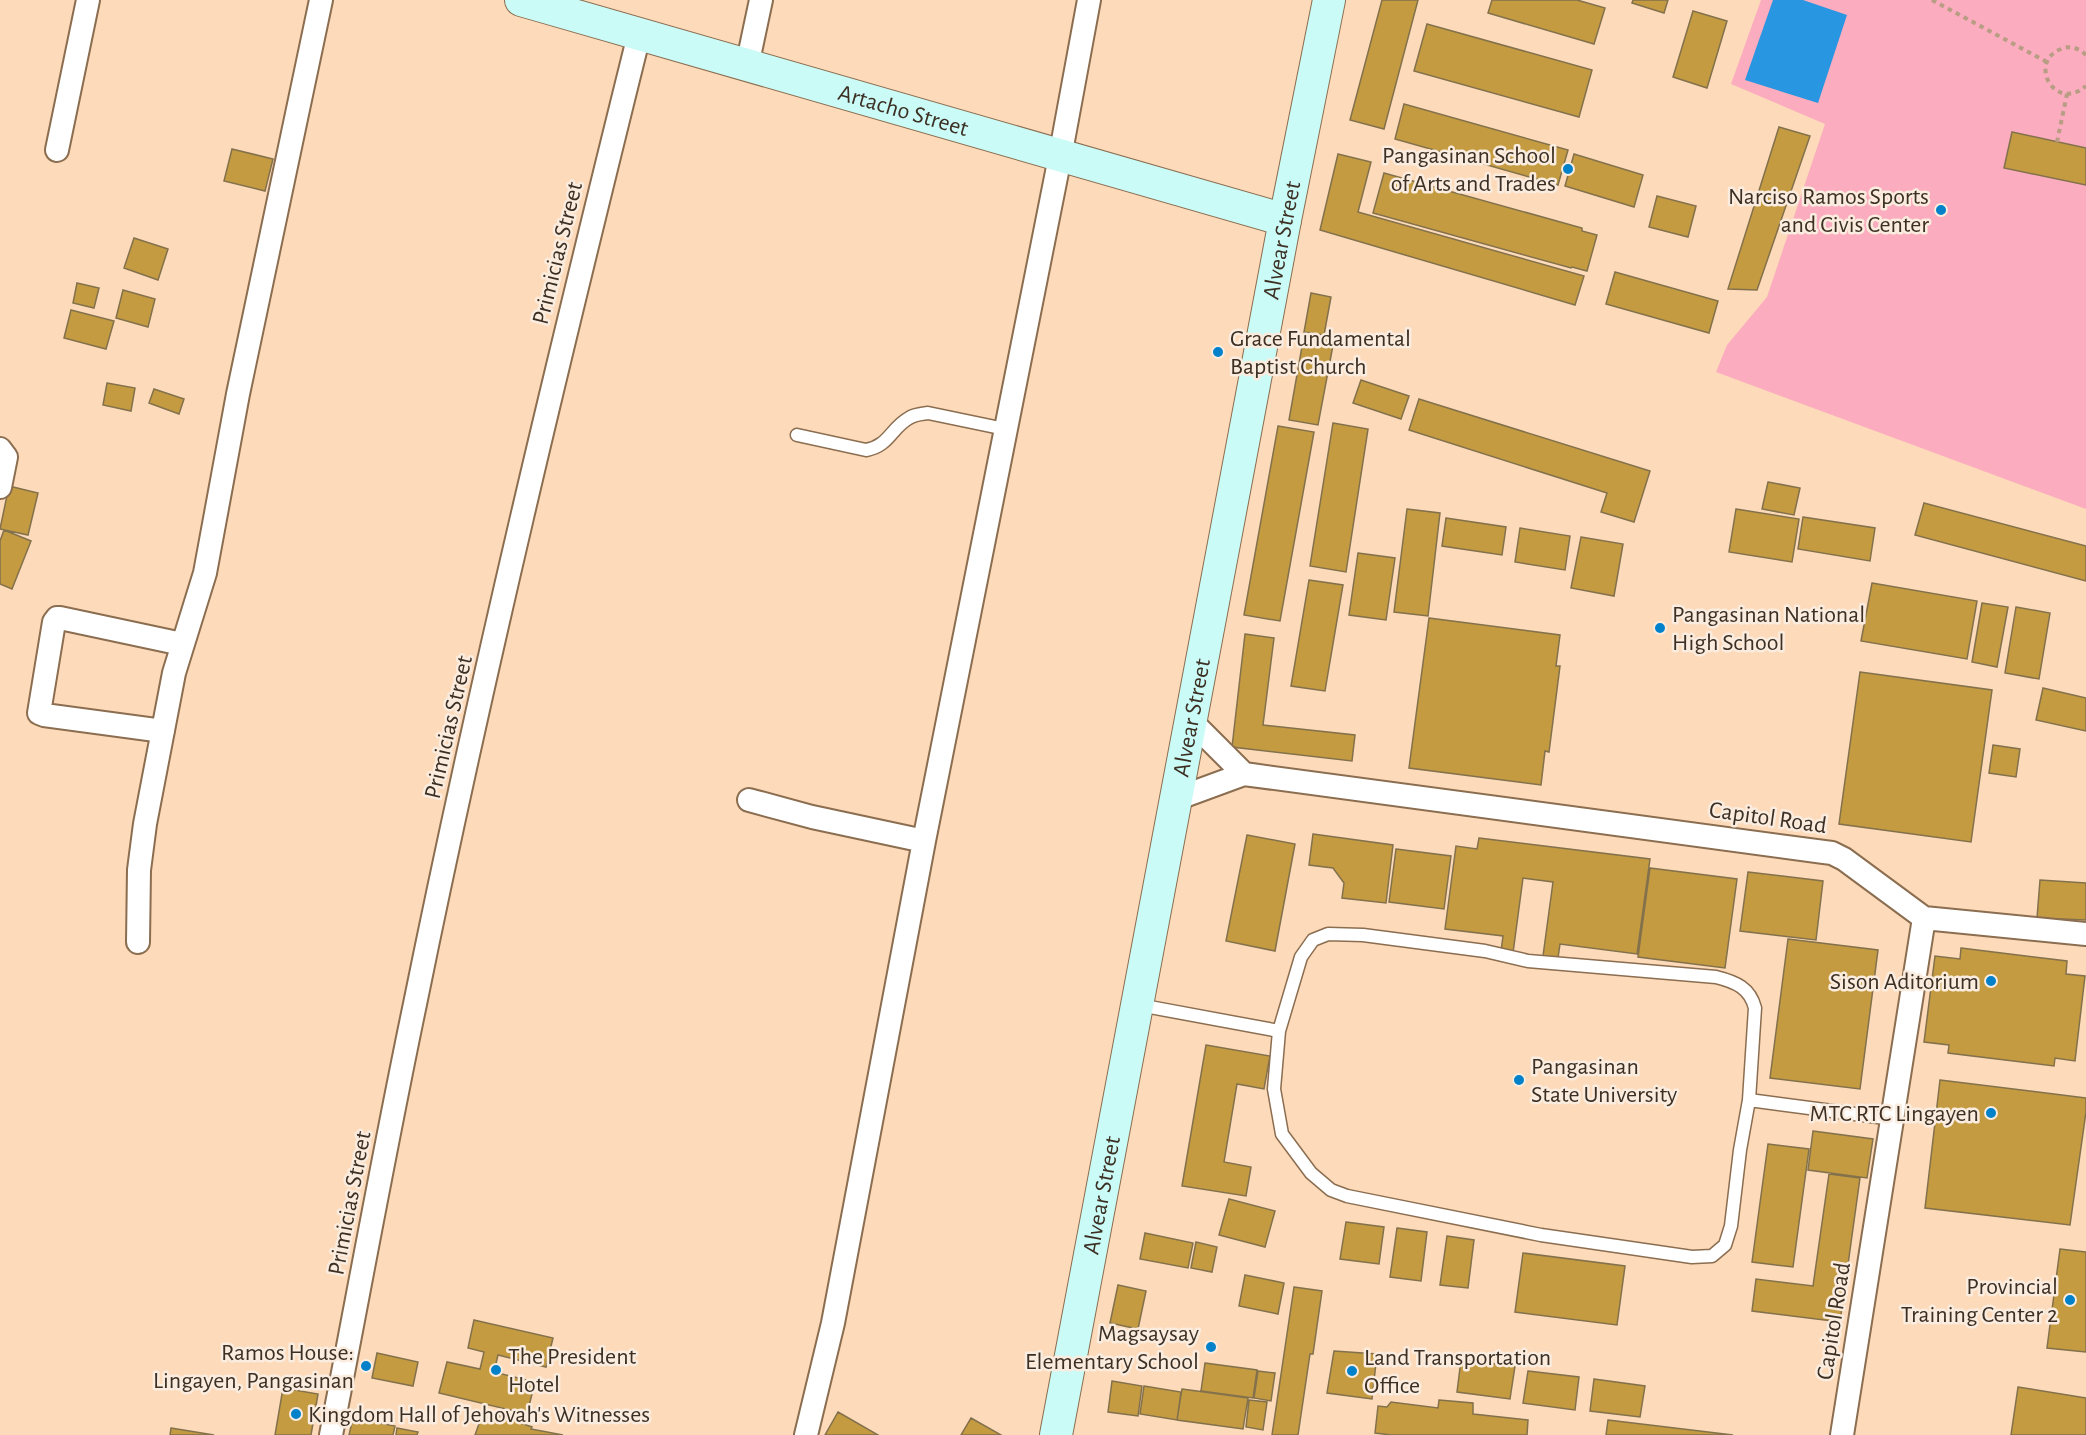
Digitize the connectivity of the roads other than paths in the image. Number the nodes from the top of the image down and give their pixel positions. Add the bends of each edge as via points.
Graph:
1 (88, 0) edge
2 (321, 0) edge
3 (521, 0) edge
4 (761, 0) edge
5 (1089, 0) edge
6 (1329, 0) edge
7 (639, 35) junction
8 (747, 66) junction
9 (57, 150) dead end
10 (1060, 157) junction
11 (1285, 220) junction
12 (1005, 429) junction
13 (797, 435) dead end
14 (0, 449) edge
15 (0, 487) edge
16 (182, 644) junction
17 (1191, 721) junction
18 (163, 731) junction
19 (1244, 774) junction
20 (1176, 799) junction
21 (749, 800) dead end
22 (924, 841) junction
23 (1924, 918) junction
24 (2086, 934) edge
25 (138, 942) dead end
26 (1137, 1004) junction
27 (1279, 1031) junction
28 (1749, 1100) junction
29 (1893, 1119) junction
30 (331, 1435) edge
31 (806, 1435) edge
32 (1056, 1435) edge
33 (1842, 1435) edge

1 - 9 street
2 - 16 street via 238,394 205,573
3 - 7 street, Artacho Street
4 - 8 street
5 - 10 street
6 - 11 street, Alvear Street
7 - 8 street, Artacho Street
7 - 30 street, Primicias Street via 554,378 462,788 415,1004
8 - 10 street, Artacho Street
10 - 11 street, Artacho Street
10 - 12 street
11 - 17 street, Alvear Street
12 - 13 lane via 928,413 906,419 876,449
12 - 22 street
14 - 15 street via 6,456
16 - 18 street
16 - 18 street via 60,618 54,622 39,713
17 - 19 street
17 - 20 street, Alvear Street
18 - 25 street via 139,870
19 - 20 street, Capitol Road
19 - 23 street, Capitol Road via 1832,853
20 - 26 street, Alvear Street
21 - 22 street
22 - 31 street via 833,1323
23 - 24 street
23 - 29 street, Capitol Road
26 - 27 lane
26 - 32 street, Alvear Street
27 - 28 lane via 1301,957 1312,940 1328,934 1485,951 1528,961 1716,977 1737,983 1754,1003
27 - 28 lane via 1274,1089 1282,1134 1311,1173 1331,1190 1541,1235 1635,1250 1712,1257 1725,1245
28 - 29 lane
29 - 33 street, Capitol Road

